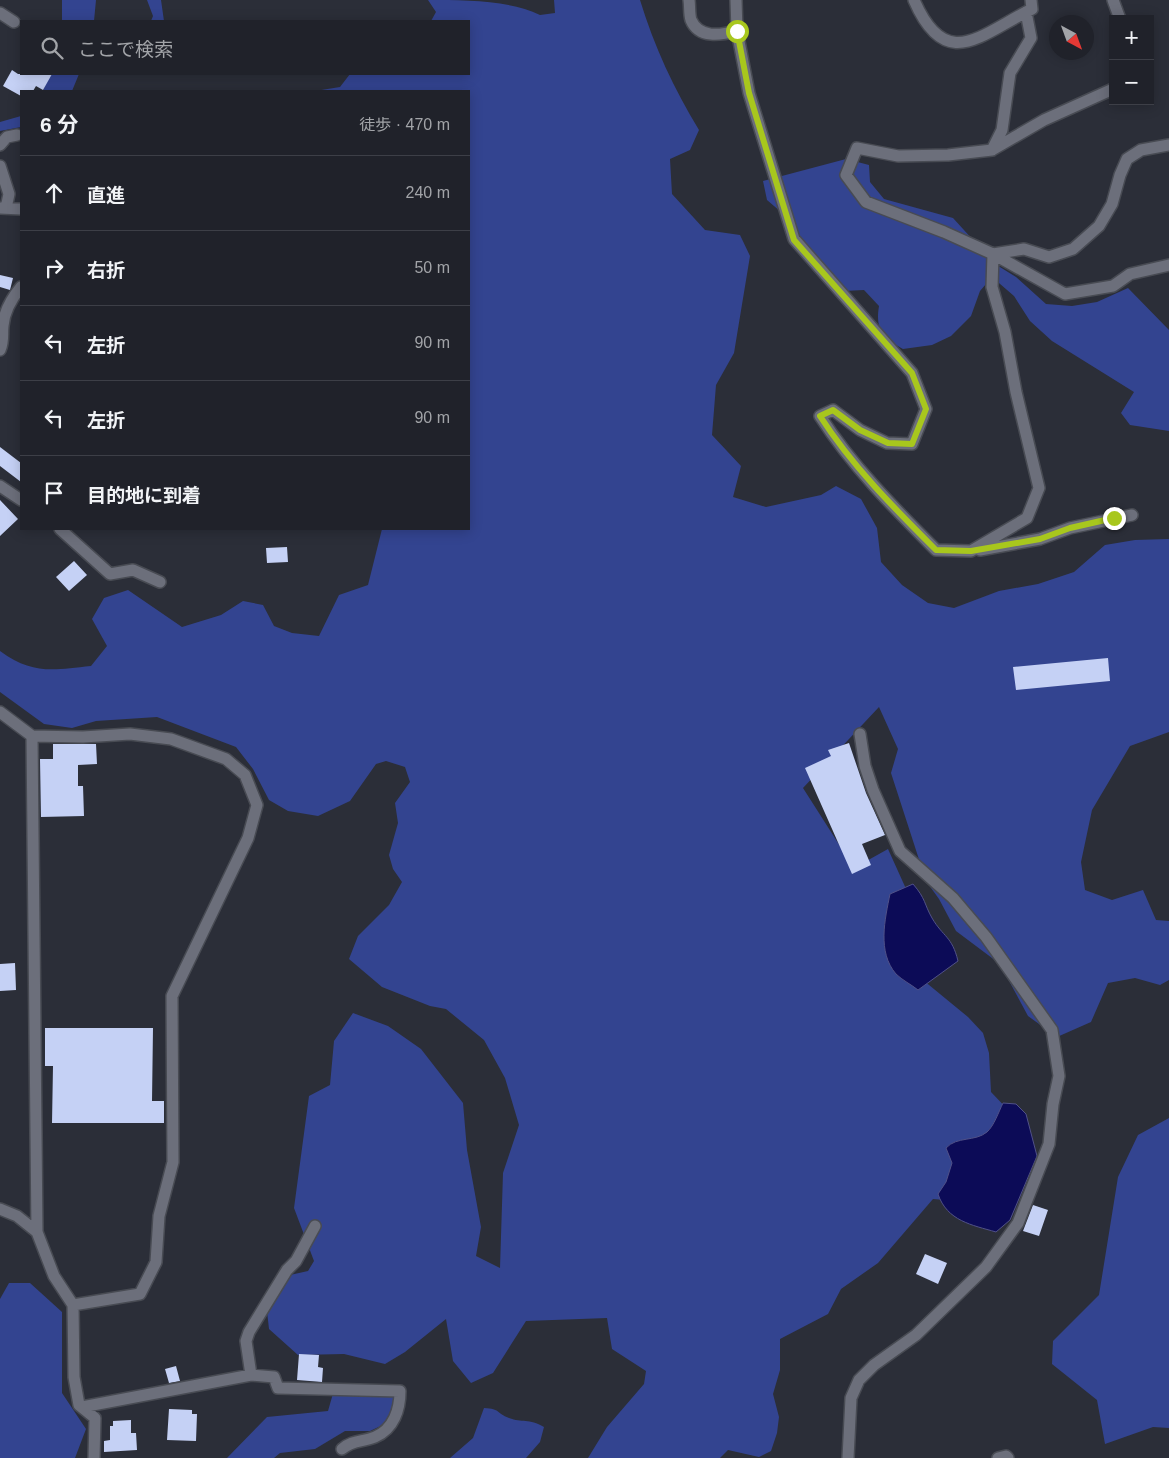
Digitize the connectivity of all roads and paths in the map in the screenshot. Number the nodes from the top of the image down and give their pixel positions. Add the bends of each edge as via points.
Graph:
1 (689, 0) edge
2 (736, 0) edge
3 (914, 0) edge
4 (1031, 0) edge
5 (1113, 0) edge
6 (1026, 12) junction
7 (0, 13) edge
8 (1119, 15) edge
9 (14, 22) dead end
10 (737, 31) junction
11 (1109, 91) edge
12 (17, 134) dead end
13 (0, 145) edge
14 (1169, 145) edge
15 (992, 150) junction
16 (0, 166) edge
17 (3, 208) edge
18 (20, 209) edge
19 (993, 254) junction
20 (1169, 265) edge
21 (20, 288) edge
22 (0, 350) edge
23 (0, 486) edge
24 (20, 499) edge
25 (1132, 515) dead end
26 (61, 530) edge
27 (971, 551) junction
28 (160, 582) dead end
29 (0, 712) edge
30 (860, 734) dead end
31 (32, 736) junction
32 (0, 1209) edge
33 (315, 1226) dead end
34 (37, 1232) junction
35 (72, 1305) junction
36 (251, 1375) junction
37 (82, 1407) junction
38 (342, 1449) dead end
39 (94, 1458) edge
40 (848, 1458) edge
41 (998, 1458) edge
42 (1008, 1458) edge

1 - 10 street via 691,20 702,32 717,36
2 - 10 street
3 - 6 street via 943,41 965,44
4 - 6 street via 1032,9
5 - 8 street
6 - 15 street via 1030,38 1010,73 1002,130
7 - 9 street
10 - 27 street via 749,93 794,240 912,373 926,409 912,444 888,443 860,430 833,410 820,416 837,443 936,550
11 - 15 street via 1044,120
12 - 13 street via 7,137
14 - 19 street via 1141,150 1127,159 1112,204 1099,226 1073,249 1049,257 1024,249
15 - 19 street via 898,156 857,148 846,175 866,202
16 - 17 street via 9,194
17 - 18 street
19 - 20 street via 1065,294 1113,286 1130,274
19 - 27 street via 992,287 1006,332 1016,392 1039,488 1026,518
21 - 22 street via 11,301 2,325
23 - 24 street
25 - 27 street via 1070,528 1040,539
26 - 28 street via 110,574 133,570
29 - 31 street
30 - 40 street via 873,790 900,852 953,898 986,937 1052,1030 1059,1076 1052,1104 1050,1144 1018,1223 986,1267 916,1335 859,1380 852,1398
31 - 34 street
31 - 35 street via 130,734 171,739 226,759 245,775 257,805 248,838 172,996 173,1162 159,1216 156,1262 140,1294
32 - 34 street via 17,1216
33 - 36 street via 249,1332 246,1341
34 - 35 street via 54,1276
35 - 37 street via 74,1377
36 - 37 street
36 - 38 street via 274,1377 278,1388 400,1391 400,1409 390,1424 376,1436 349,1443
37 - 39 street via 95,1418
41 - 42 street

